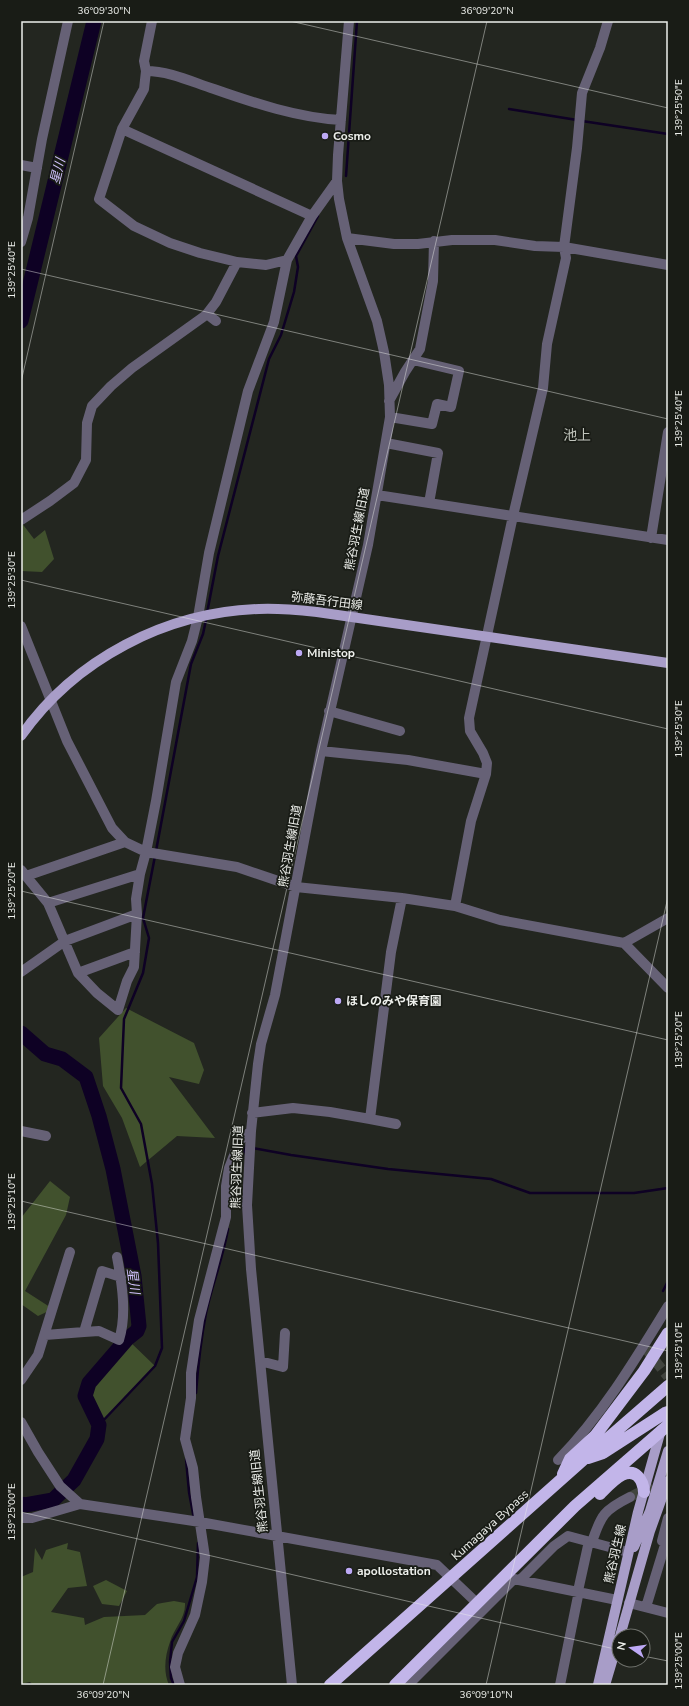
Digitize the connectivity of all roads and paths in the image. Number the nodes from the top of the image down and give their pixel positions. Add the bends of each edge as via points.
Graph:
1 (68, 21) edge
2 (152, 21) edge
3 (349, 21) edge
4 (608, 21) edge
5 (146, 71) junction
6 (341, 120) junction
7 (122, 129) junction
8 (21, 165) edge
9 (37, 168) junction
10 (337, 181) junction
11 (312, 216) junction
12 (348, 238) junction
13 (434, 241) junction
14 (21, 242) edge
15 (564, 247) junction
16 (287, 260) junction
17 (237, 262) junction
18 (668, 264) edge
19 (207, 314) junction
20 (216, 321) dead end
21 (413, 360) junction
22 (390, 401) junction
23 (390, 417) junction
24 (668, 432) edge
25 (386, 443) junction
26 (377, 495) junction
27 (429, 504) junction
28 (513, 516) junction
29 (21, 520) edge
30 (651, 538) junction
31 (668, 540) edge
32 (198, 617) junction
33 (352, 617) junction
34 (21, 626) edge
35 (488, 637) junction
36 (668, 663) edge
37 (51, 699) junction
38 (329, 711) junction
39 (400, 731) dead end
40 (21, 736) edge
41 (321, 751) junction
42 (486, 774) junction
43 (125, 842) junction
44 (146, 852) junction
45 (24, 873) edge
46 (140, 874) junction
47 (296, 886) junction
48 (402, 898) junction
49 (48, 903) junction
50 (455, 906) junction
51 (137, 914) junction
52 (668, 918) edge
53 (64, 941) junction
54 (624, 943) junction
55 (135, 952) junction
56 (21, 972) edge
57 (78, 973) junction
58 (668, 988) edge
59 (252, 1114) junction
60 (370, 1119) junction
61 (396, 1124) dead end
62 (251, 1131) junction
63 (21, 1132) edge
64 (46, 1136) dead end
65 (70, 1252) dead end
66 (117, 1257) dead end
67 (120, 1277) junction
68 (668, 1306) edge
69 (668, 1314) edge
70 (84, 1332) junction
71 (285, 1333) dead end
72 (668, 1333) edge
73 (45, 1335) junction
74 (260, 1361) junction
75 (21, 1380) edge
76 (668, 1386) edge
77 (610, 1396) junction
78 (668, 1412) edge
79 (668, 1419) edge
80 (21, 1422) edge
81 (664, 1428) edge
82 (668, 1451) edge
83 (558, 1460) dead end
84 (583, 1460) junction
85 (560, 1481) junction
86 (668, 1481) edge
87 (644, 1492) junction
88 (630, 1497) tunnel mouth
89 (76, 1502) junction
90 (575, 1506) junction
91 (21, 1518) edge
92 (668, 1518) edge
93 (200, 1522) junction
94 (277, 1535) junction
95 (668, 1535) edge
96 (591, 1542) junction
97 (628, 1552) junction
98 (661, 1560) junction
99 (624, 1568) junction
100 (452, 1578) junction
101 (520, 1580) junction
102 (578, 1591) junction
103 (617, 1600) junction
104 (629, 1603) junction
105 (478, 1604) junction
106 (646, 1608) junction
107 (668, 1613) edge
108 (622, 1628) edge
109 (611, 1664) edge
110 (180, 1685) edge
111 (292, 1685) edge
112 (330, 1685) edge
113 (395, 1685) edge
114 (408, 1685) edge
115 (560, 1685) edge
116 (598, 1685) edge
117 (605, 1685) edge

1 - 9 street
2 - 5 street via 144,62
3 - 6 street, 熊谷羽生線旧道
4 - 15 street via 582,93
5 - 6 street via 170,74 266,105 324,119
5 - 7 street via 144,89
6 - 10 street, 熊谷羽生線旧道
7 - 11 street
7 - 17 street via 99,199 134,226 170,243
8 - 9 street
9 - 14 street
10 - 11 street
10 - 12 street, 熊谷羽生線旧道
11 - 16 street
12 - 13 street via 394,244
12 - 22 street, 熊谷羽生線旧道 via 377,321
13 - 15 street via 495,240
13 - 21 street via 433,281 420,349
15 - 18 street
15 - 28 street via 566,258 547,344 543,388
16 - 17 street via 266,265
16 - 32 street via 274,322 248,391 209,553
17 - 19 street
19 - 20 street
19 - 29 street via 132,368 92,406 87,423 86,460 74,483
21 - 22 street
21 - 23 street via 459,371 451,407 437,404 432,424
22 - 23 street, 熊谷羽生線旧道
23 - 25 street, 熊谷羽生線旧道
24 - 30 street
25 - 26 street, 熊谷羽生線旧道
25 - 27 street via 438,453
26 - 27 street
26 - 33 street, 熊谷羽生線旧道
27 - 28 street
28 - 30 street
28 - 35 street
30 - 31 street
32 - 33 main road, 弥藤吾行田線 via 259,609
32 - 37 main road, 弥藤吾行田線 via 142,636 117,649 91,665
32 - 44 street via 192,641 176,682
33 - 35 main road, 弥藤吾行田線
33 - 38 street, 熊谷羽生線旧道
34 - 37 street
35 - 36 main road, 弥藤吾行田線
35 - 42 street via 469,718 470,731 484,753 487,763
37 - 40 main road, 弥藤吾行田線
37 - 43 street via 67,741 87,782 112,828
38 - 39 street
38 - 41 street, 熊谷羽生線旧道
41 - 42 street via 408,760
41 - 47 street, 熊谷羽生線旧道
42 - 50 street via 471,821
43 - 44 street
43 - 45 street
44 - 46 street
44 - 47 street via 236,867
45 - 49 street
46 - 49 street
46 - 51 street via 136,899
47 - 48 street
47 - 59 street, 熊谷羽生線旧道 via 275,995 261,1044
48 - 50 street
48 - 60 street via 391,952
49 - 53 street
50 - 54 street via 500,920
51 - 53 street
51 - 55 street
52 - 54 street
53 - 56 street
53 - 57 street
54 - 58 street
55 - 57 street
55 - 57 street via 134,967 118,1010
59 - 60 street via 293,1108
59 - 62 street, 熊谷羽生線旧道
60 - 61 street
62 - 74 street, 熊谷羽生線旧道 via 247,1205
62 - 93 street via 240,1140 229,1168 226,1217 199,1320 191,1373 191,1398 185,1439 193,1468
63 - 64 street
65 - 73 street
66 - 67 street
67 - 70 street via 102,1271
67 - 70 street via 122,1330 119,1340 99,1331
68 - 77 street
69 - 77 street via 617,1394
70 - 73 street
71 - 74 street via 283,1367
72 - 85 highway via 644,1371 595,1436 570,1459
73 - 75 street via 38,1355
74 - 94 street, 熊谷羽生線旧道
76 - 84 highway, Kumagaya Bypass
77 - 83 street via 578,1439
78 - 84 highway via 603,1453
79 - 81 highway
80 - 89 street via 60,1486
81 - 87 main road, 熊谷羽生線
81 - 90 highway
82 - 99 main road via 650,1512
84 - 85 highway, Kumagaya Bypass
85 - 100 highway, Kumagaya Bypass
86 - 104 main road
87 - 90 highway via 641,1478 634,1473 622,1475 597,1497
87 - 97 main road, 熊谷羽生線
88 - 96 street via 614,1505 604,1514
89 - 91 street via 32,1518
89 - 93 street
90 - 105 highway
92 - 98 street
93 - 94 street
93 - 110 street via 205,1557 202,1582 195,1615 176,1660 175,1667
94 - 100 street via 437,1565
94 - 111 street, 熊谷羽生線旧道
95 - 98 street
96 - 97 street
96 - 101 street via 568,1536 554,1546
96 - 102 street
97 - 99 main road, 熊谷羽生線
98 - 106 street
99 - 103 main road, 熊谷羽生線
100 - 105 street
100 - 112 highway, Kumagaya Bypass
101 - 102 street
101 - 114 street via 514,1579
102 - 103 street
102 - 115 street
103 - 116 main road, 熊谷羽生線
104 - 106 street
104 - 108 main road
105 - 113 highway
106 - 107 street
109 - 117 main road

